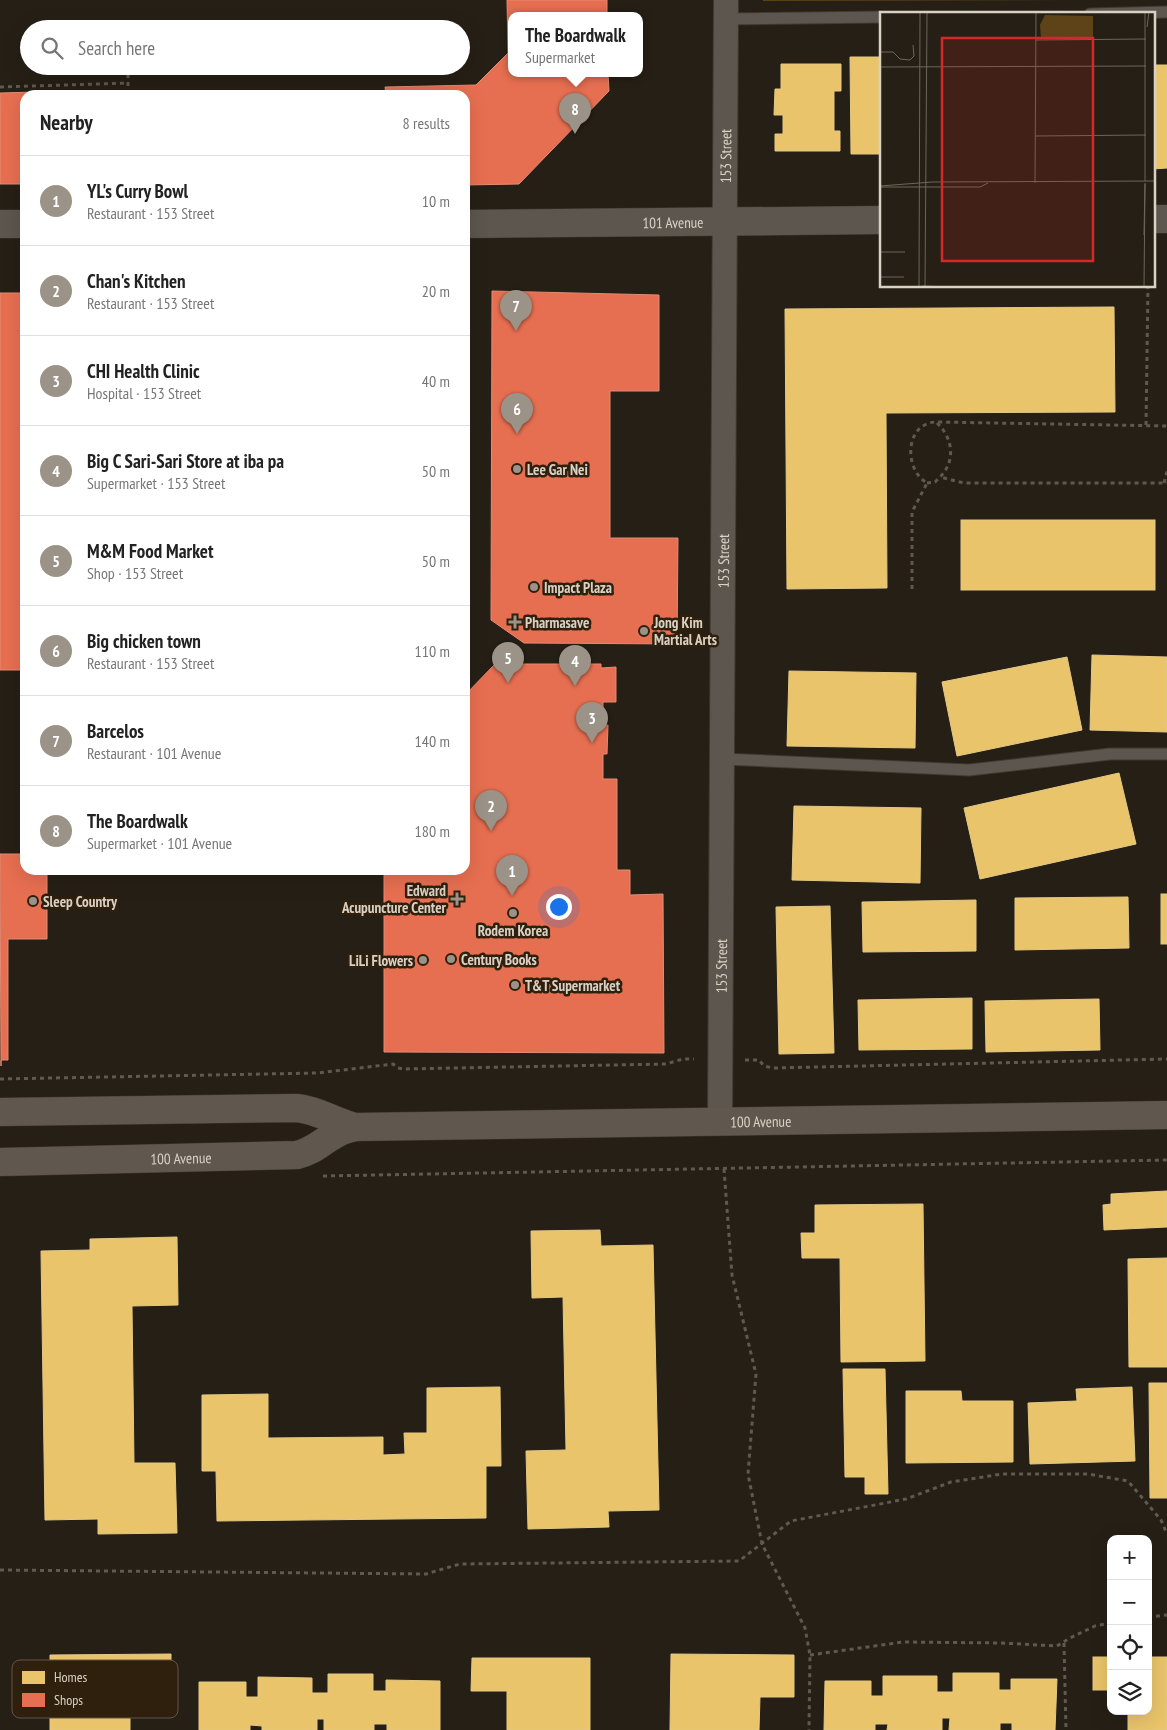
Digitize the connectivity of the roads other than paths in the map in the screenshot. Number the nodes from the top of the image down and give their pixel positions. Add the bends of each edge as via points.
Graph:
1 (726, 10) edge
2 (1154, 12) edge
3 (1167, 12) edge
4 (880, 17) edge
5 (1154, 219) edge
6 (1167, 219) edge
7 (880, 220) edge
8 (724, 222) junction
9 (0, 224) edge
10 (20, 224) edge
11 (470, 224) edge
12 (1167, 754) edge
13 (723, 759) junction
14 (0, 1112) edge
15 (1167, 1115) edge
16 (720, 1122) junction
17 (355, 1127) junction
18 (0, 1162) edge

1 - 4 lane
1 - 8 street, 153 Street
2 - 3 lane
5 - 6 street
7 - 8 street, 101 Avenue
8 - 11 street, 101 Avenue
8 - 13 street, 153 Street
9 - 10 street
12 - 13 lane via 1110,754 969,770
13 - 16 street, 153 Street
14 - 17 main road, 100 Avenue via 297,1108
15 - 16 main road, 100 Avenue
16 - 17 main road, 100 Avenue
17 - 18 main road, 100 Avenue via 343,1130 316,1148 297,1155

